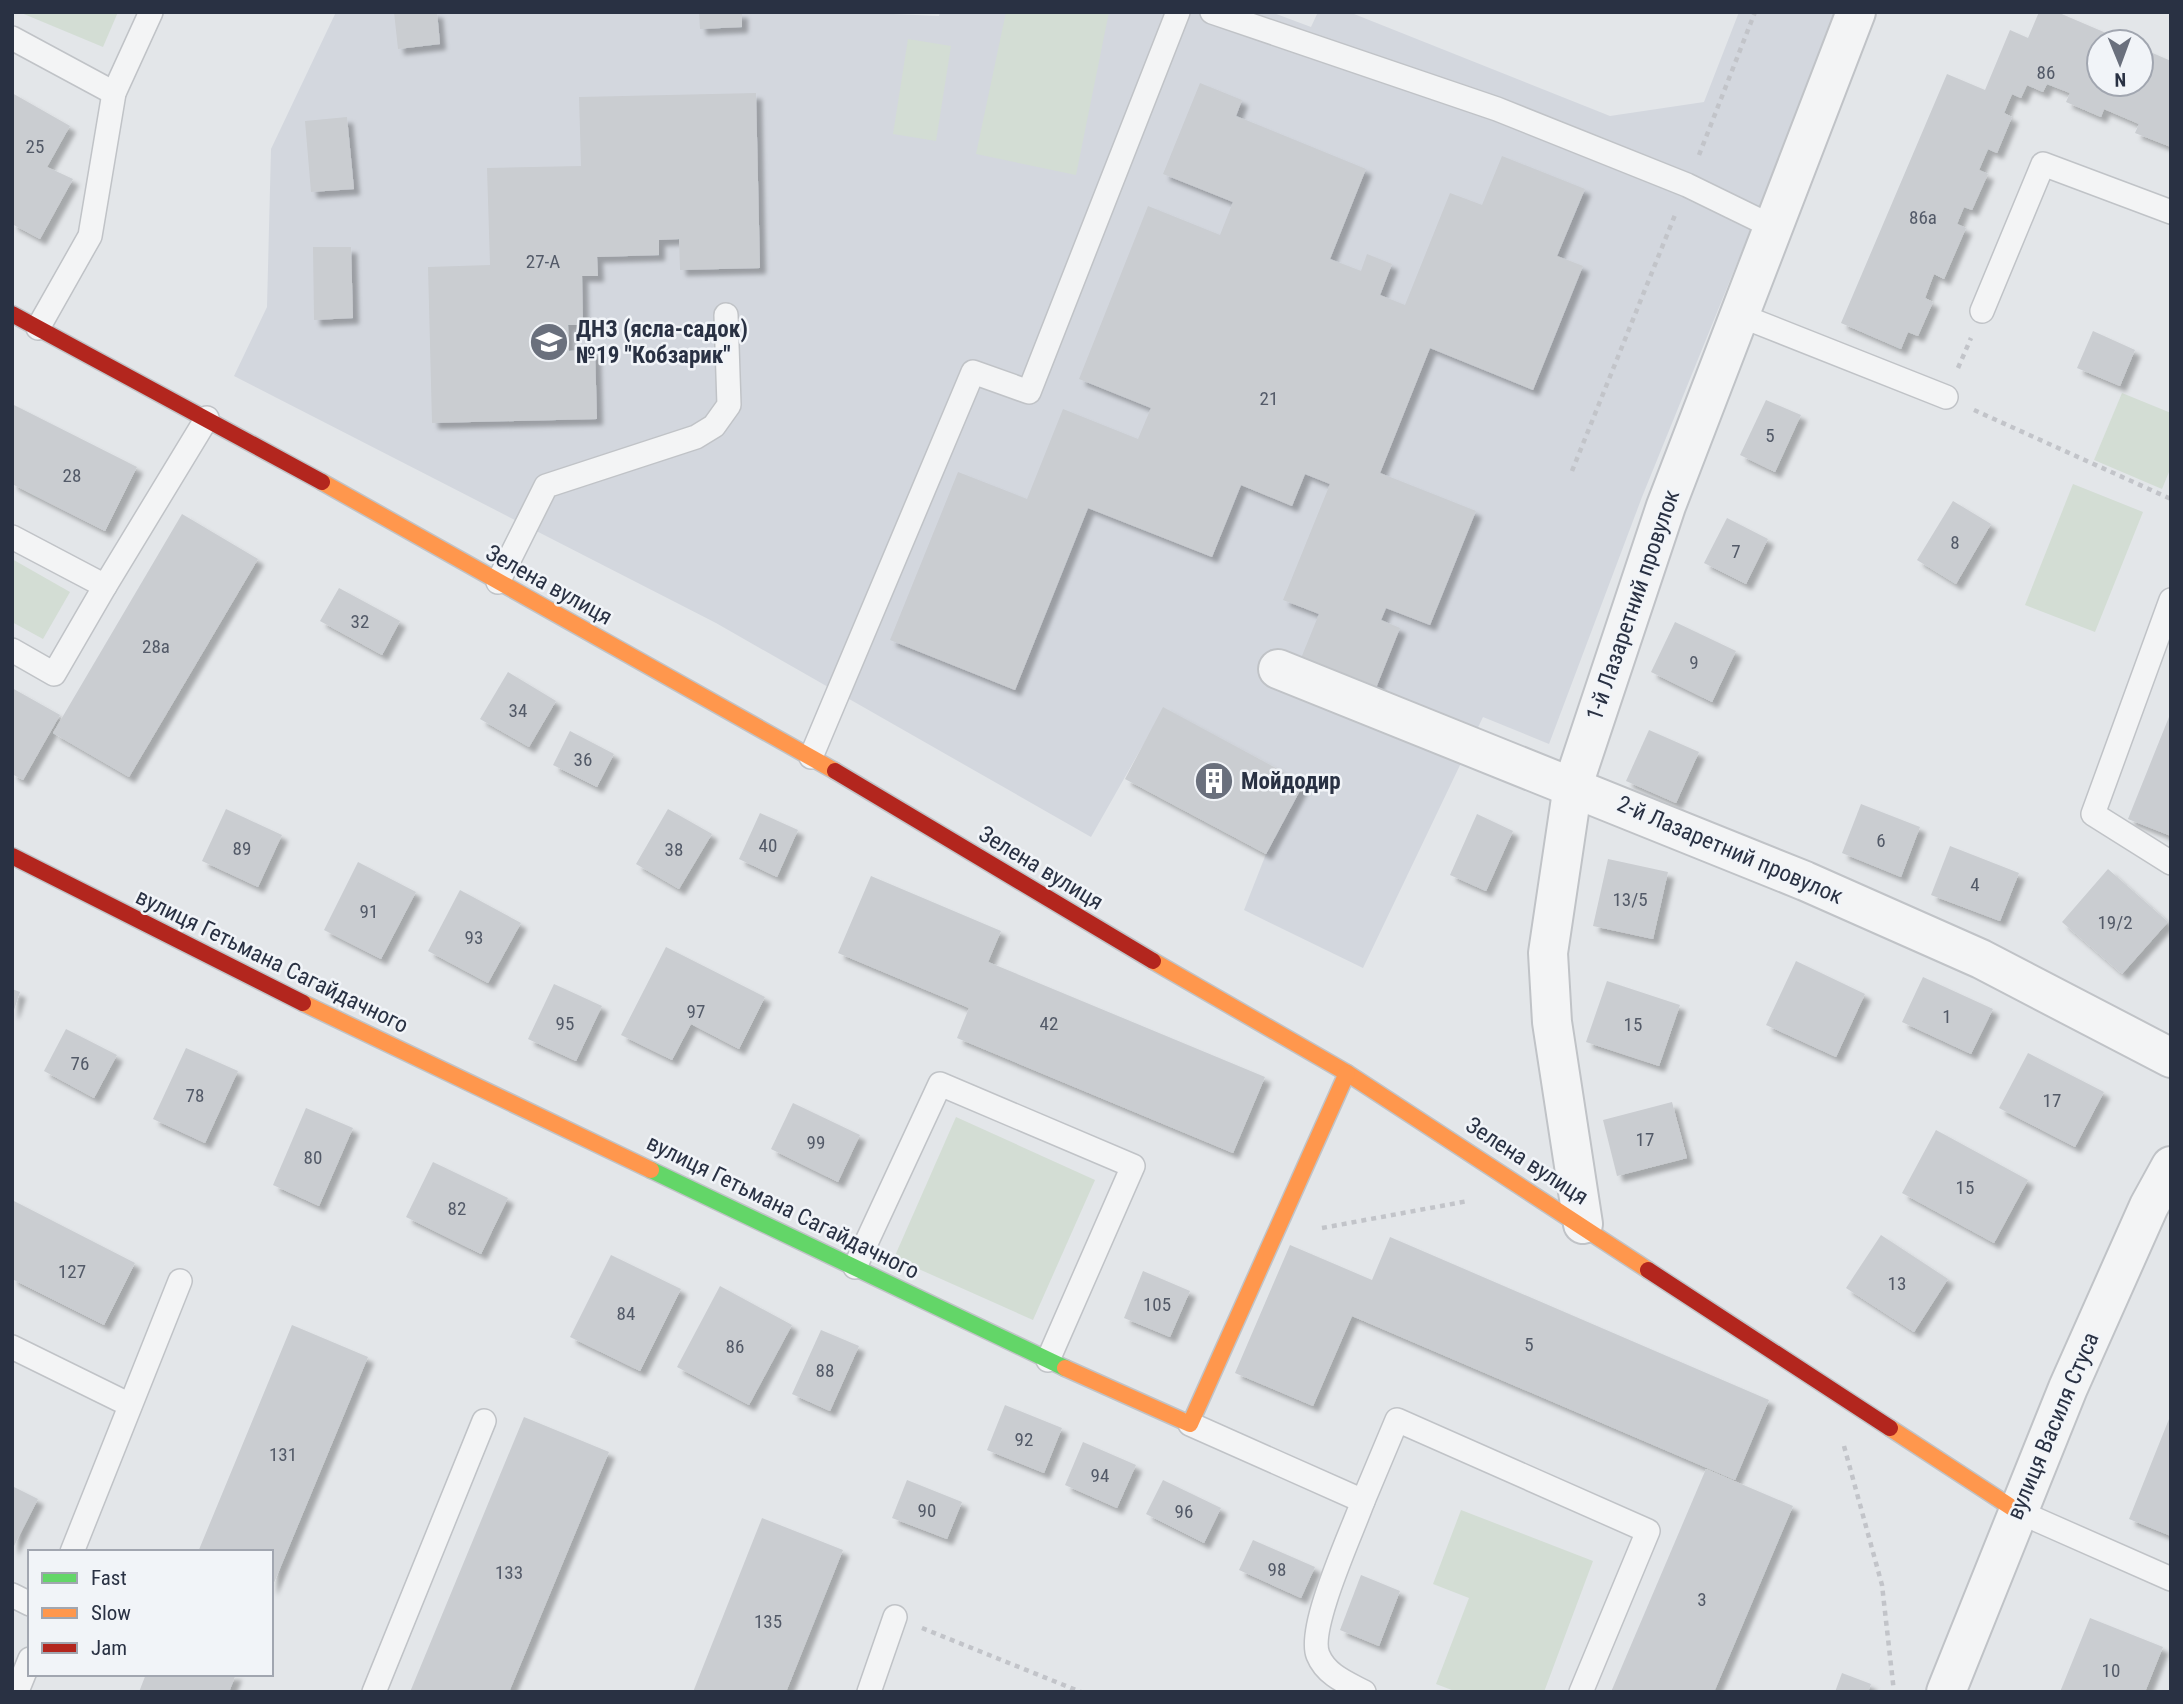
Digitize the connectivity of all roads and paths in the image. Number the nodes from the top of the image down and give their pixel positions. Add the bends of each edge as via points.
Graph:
1 (151, 12) edge
2 (1178, 12) edge
3 (1212, 12) edge
4 (1755, 12) edge
5 (1856, 12) edge
6 (12, 38) edge
7 (114, 93) junction
8 (1687, 185) junction
9 (2171, 212) edge
10 (1773, 227) junction
11 (1982, 311) joint
12 (12, 314) edge
13 (726, 315) dead end
14 (1739, 315) junction
15 (38, 328) junction
16 (1946, 397) junction
17 (207, 418) junction
18 (1572, 471) dead end
19 (2171, 499) edge
20 (12, 537) edge
21 (498, 582) junction
22 (104, 586) junction
23 (2171, 600) edge
24 (12, 650) edge
25 (1278, 669) dead end
26 (811, 757) junction
27 (1573, 785) junction
28 (12, 856) edge
29 (2171, 863) edge
30 (2171, 1058) edge
31 (1347, 1073) junction
32 (2171, 1166) edge
33 (1470, 1200) dead end
34 (1583, 1224) junction
35 (1273, 1237) junction
36 (855, 1267) junction
37 (180, 1281) dead end
38 (12, 1347) edge
39 (1048, 1360) junction
40 (131, 1405) junction
41 (484, 1421) dead end
42 (1190, 1424) junction
43 (1844, 1444) dead end
44 (1363, 1501) junction
45 (2017, 1511) junction
46 (73, 1550) edge
47 (2171, 1579) edge
48 (12, 1595) edge
49 (28, 1603) edge
50 (895, 1617) joint
51 (28, 1663) edge
52 (16, 1690) edge
53 (374, 1692) edge
54 (869, 1692) edge
55 (1081, 1692) edge
56 (1364, 1692) edge
57 (1581, 1692) edge
58 (1894, 1692) edge
59 (1946, 1692) edge

1 - 7 lane
2 - 26 lane via 1029,392 972,372
3 - 8 lane via 1497,109
4 - 8 path
5 - 10 street, 1-й Лазаретний провулок
6 - 7 lane
7 - 15 lane via 90,236
8 - 10 lane
8 - 18 path
9 - 11 lane via 2043,164
10 - 14 street, 1-й Лазаретний провулок
11 - 16 path
12 - 15 street, Зелена вулиця
13 - 21 lane via 729,405 713,426 696,437 546,486
14 - 16 lane
14 - 27 street, 1-й Лазаретний провулок via 1666,506
15 - 17 street, Зелена вулиця
16 - 19 path
17 - 21 street, Зелена вулиця
17 - 22 lane
20 - 22 lane
21 - 26 street, Зелена вулиця
22 - 24 lane via 54,674
23 - 29 lane via 2094,814
25 - 27 street, 2-й Лазаретний провулок
26 - 31 street, Зелена вулиця
27 - 30 street, 2-й Лазаретний провулок via 1981,959
27 - 34 street, 1-й Лазаретний провулок via 1548,953 1552,1022
28 - 36 street, вулиця Гетьмана Сагайдачного via 249,977
31 - 34 street, Зелена вулиця
31 - 35 street
32 - 45 street, вулиця Василя Стуса via 2149,1206
33 - 35 path
34 - 45 street, Зелена вулиця
35 - 42 street
36 - 39 street, вулиця Гетьмана Сагайдачного
36 - 39 lane via 940,1084 1133,1166
37 - 40 lane
38 - 40 lane
39 - 42 street, вулиця Гетьмана Сагайдачного
40 - 46 lane
41 - 53 lane
42 - 44 lane
43 - 58 path via 1882,1585
44 - 56 lane via 1317,1625 1317,1655 1332,1675
44 - 57 lane via 1397,1420 1648,1531
45 - 47 lane
45 - 59 street, вулиця Василя Стуса
48 - 49 lane
50 - 54 lane
50 - 55 path
51 - 52 lane

